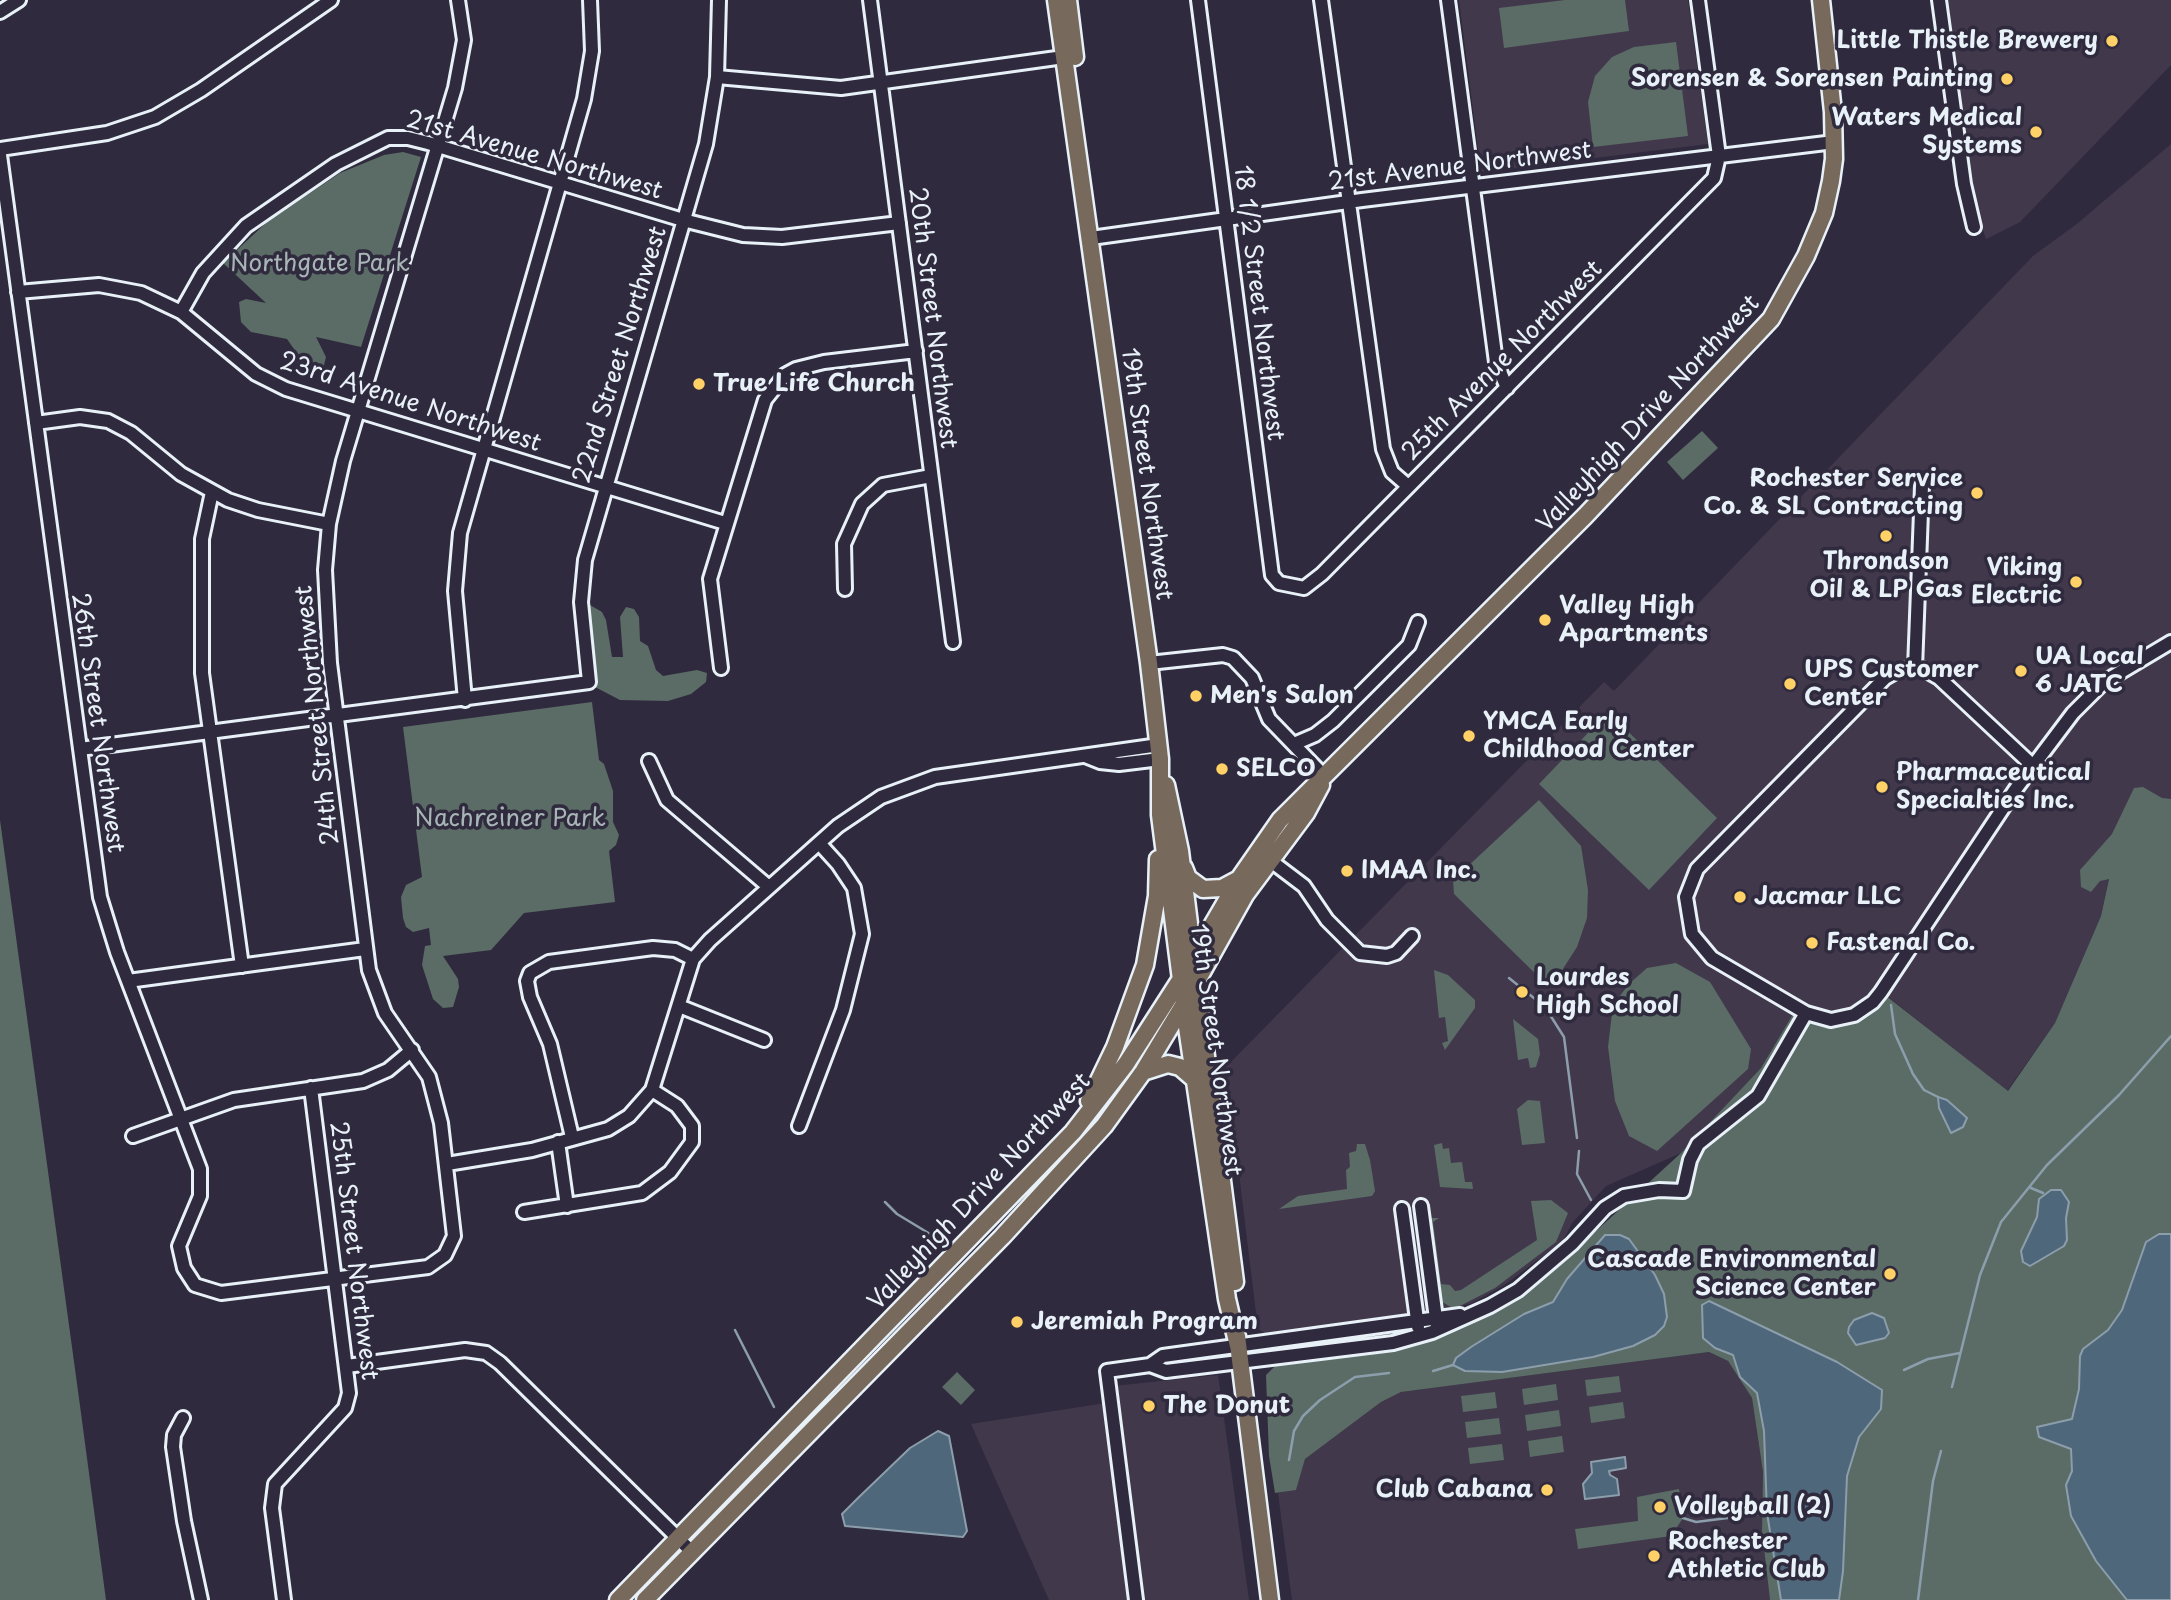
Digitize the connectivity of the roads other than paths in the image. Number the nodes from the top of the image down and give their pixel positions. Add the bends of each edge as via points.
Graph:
1 (19, 0) edge
2 (331, 0) edge
3 (458, 0) edge
4 (590, 0) edge
5 (719, 0) edge
6 (870, 0) edge
7 (1056, 0) edge
8 (1068, 0) edge
9 (1198, 0) edge
10 (1321, 0) edge
11 (1448, 0) edge
12 (1698, 0) edge
13 (1821, 0) edge
14 (1939, 0) edge
15 (0, 12) edge
16 (1070, 57) junction
17 (717, 77) junction
18 (882, 83) junction
19 (1834, 142) junction
20 (439, 146) junction
21 (0, 149) edge
22 (0, 155) edge
23 (1719, 156) junction
24 (561, 183) junction
25 (1472, 186) junction
26 (1349, 202) junction
27 (683, 220) junction
28 (1226, 220) junction
29 (899, 223) junction
30 (1974, 227) dead end
31 (1091, 238) junction
32 (18, 292) junction
33 (181, 312) junction
34 (916, 351) junction
35 (1507, 388) junction
36 (357, 411) junction
37 (36, 423) junction
38 (482, 449) junction
39 (931, 476) junction
40 (1408, 486) junction
41 (1922, 486) dead end
42 (604, 487) junction
43 (212, 492) junction
44 (725, 523) junction
45 (330, 524) junction
46 (845, 589) dead end
47 (1304, 589) joint
48 (1418, 622) dead end
49 (953, 642) dead end
50 (2171, 642) edge
51 (1149, 663) junction
52 (721, 668) dead end
53 (1915, 668) junction
54 (465, 700) junction
55 (336, 716) junction
56 (209, 731) junction
57 (1294, 744) junction
58 (80, 749) junction
59 (1159, 752) junction
60 (649, 761) dead end
61 (2032, 765) junction
62 (1325, 777) junction
63 (1160, 815) junction
64 (819, 843) junction
65 (1180, 851) junction
66 (1271, 861) junction
67 (1241, 876) junction
68 (769, 887) junction
69 (1412, 936) dead end
70 (365, 949) junction
71 (1193, 955) junction
72 (693, 959) junction
73 (242, 966) junction
74 (1189, 979) junction
75 (128, 981) junction
76 (1184, 1004) junction
77 (678, 1006) junction
78 (1806, 1013) junction
79 (764, 1040) dead end
80 (412, 1050) junction
81 (1143, 1072) junction
82 (1195, 1080) junction
83 (311, 1088) junction
84 (652, 1090) junction
85 (182, 1116) junction
86 (799, 1126) dead end
87 (1073, 1132) junction
88 (133, 1136) dead end
89 (572, 1138) junction
90 (558, 1142) junction
91 (447, 1164) junction
92 (567, 1206) junction
93 (1421, 1206) dead end
94 (1402, 1209) dead end
95 (524, 1212) dead end
96 (335, 1279) junction
97 (1416, 1322) junction
98 (1437, 1325) junction
99 (1420, 1336) junction
100 (1238, 1354) junction
101 (347, 1366) junction
102 (183, 1418) dead end
103 (678, 1539) junction
104 (692, 1552) junction
105 (201, 1600) edge
106 (284, 1600) edge
107 (618, 1600) edge
108 (645, 1600) edge
109 (1136, 1600) edge
110 (1270, 1600) edge

1 - 15 street
2 - 21 street via 155,117 107,133
3 - 20 street, 24th Street Northwest via 462,56
4 - 24 street via 590,70
5 - 17 street, 22nd Street Northwest
6 - 18 street, 20th Street Northwest
7 - 16 main road, 19th Street Northwest
8 - 16 main road, 19th Street Northwest
9 - 28 street, 18 1/2 Street Northwest
10 - 26 street
11 - 25 street
12 - 23 street
13 - 19 main road, Valleyhigh Drive Northwest
14 - 30 street
16 - 18 street
16 - 31 main road, 19th Street Northwest
17 - 18 street via 832,89
17 - 27 street, 22nd Street Northwest via 710,125
18 - 29 street, 20th Street Northwest
19 - 23 street, 21st Avenue Northwest
19 - 62 main road, Valleyhigh Drive Northwest via 1830,188 1818,229 1795,281 1771,319 1586,516
20 - 24 street, 21st Avenue Northwest
20 - 33 street, 21st Avenue Northwest via 388,138 336,164 233,238 197,281
20 - 36 street, 24th Street Northwest
22 - 32 street, 26th Street Northwest
23 - 25 street, 21st Avenue Northwest
23 - 35 street, 25th Avenue Northwest via 1718,168 1705,189
24 - 27 street, 21st Avenue Northwest
24 - 38 street
25 - 26 street, 21st Avenue Northwest
25 - 35 street via 1496,362
26 - 28 street, 21st Avenue Northwest
26 - 40 street via 1383,449 1392,472
27 - 29 street, 21st Avenue Northwest via 768,237
27 - 42 street, 22nd Street Northwest
28 - 31 street, 21st Avenue Northwest
28 - 47 street, 18 1/2 Street Northwest via 1272,575 1279,583
29 - 34 street, 20th Street Northwest
31 - 51 main road, 19th Street Northwest
32 - 33 street, 23rd Avenue Northwest via 71,285 110,286 141,293
32 - 37 street, 26th Street Northwest
33 - 36 street, 23rd Avenue Northwest via 264,379
34 - 39 street, 20th Street Northwest
34 - 44 street via 824,362 785,375 765,400
35 - 40 street, 25th Avenue Northwest
36 - 38 street, 23rd Avenue Northwest
36 - 45 street, 24th Street Northwest
37 - 43 street via 80,417 121,425 181,474
37 - 58 street, 26th Street Northwest
38 - 42 street, 23rd Avenue Northwest
38 - 54 street via 464,516 456,573
39 - 46 street via 883,485 862,503 844,544
39 - 49 street, 20th Street Northwest
40 - 47 street, 25th Avenue Northwest
41 - 53 street
42 - 44 street, 23rd Avenue Northwest
42 - 54 street, 22nd Street Northwest via 583,570 582,625 589,682
43 - 45 street via 258,510
43 - 56 street via 202,539 201,650
44 - 52 street via 710,579
45 - 55 street, 24th Street Northwest via 325,595
48 - 57 street via 1409,645 1333,721
50 - 61 street via 2104,682 2073,712
51 - 57 street via 1233,657 1252,678 1269,719
51 - 59 main road, 19th Street Northwest
53 - 61 street via 1938,678
53 - 78 street via 1885,678 1697,869 1688,887 1687,918 1696,941 1712,958
54 - 55 street
55 - 56 street
55 - 70 street, 24th Street Northwest
56 - 58 street
56 - 73 street
57 - 62 street
58 - 75 street, 26th Street Northwest via 100,897
59 - 63 main road, 19th Street Northwest
59 - 64 street via 1119,764 1085,756 916,782 863,807
59 - 65 main road, 19th Street Northwest
60 - 68 street via 662,793 675,809
61 - 78 street via 1873,1002 1838,1020
62 - 66 main road, Valleyhigh Drive Northwest
62 - 67 main road, Valleyhigh Drive Northwest via 1280,820
63 - 74 main road, 19th Street Northwest
63 - 87 main road via 1157,897 1145,965 1115,1047
64 - 68 street
64 - 86 street via 854,888 862,934 835,1034
65 - 67 main road via 1188,878 1203,889 1222,888
65 - 71 main road, 19th Street Northwest
66 - 69 street via 1304,886 1327,920 1360,953 1387,956
66 - 74 main road, Valleyhigh Drive Northwest
67 - 71 main road, Valleyhigh Drive Northwest
68 - 72 street
70 - 73 street
70 - 80 street, 24th Street Northwest via 379,1001
71 - 74 main road, Valleyhigh Drive Northwest
72 - 77 street
72 - 89 street via 675,950 653,948 550,962 530,973 530,998 550,1044
73 - 75 street
74 - 76 main road, 19th Street Northwest
74 - 87 main road, Valleyhigh Drive Northwest
74 - 100 main road, 19th Street Northwest via 1230,1243
75 - 85 street, 26th Street Northwest
76 - 81 main road, Valleyhigh Drive Northwest
76 - 82 main road, 19th Street Northwest
77 - 79 street
77 - 84 street
78 - 98 street via 1758,1096 1698,1144 1683,1191 1624,1196 1605,1208 1518,1290 1490,1306
80 - 83 street via 369,1079
80 - 91 street, 24th Street Northwest via 433,1087
81 - 82 main road via 1168,1064 1180,1067
81 - 104 main road, Valleyhigh Drive Northwest via 1104,1126 1059,1176
82 - 100 main road, 19th Street Northwest
83 - 85 street via 234,1100
83 - 96 street, 25th Street Northwest
84 - 89 street via 619,1124
84 - 92 street via 690,1119 693,1136 686,1154 660,1182 642,1193
85 - 88 street
85 - 96 street, 26th Street Northwest via 201,1180 200,1196 179,1246 187,1276 195,1285 221,1293
87 - 103 main road, Valleyhigh Drive Northwest
89 - 90 street
90 - 91 street
90 - 92 street
91 - 96 street, 24th Street Northwest via 455,1230 445,1255 424,1268
92 - 95 street
93 - 98 street
94 - 97 street
96 - 101 street, 25th Street Northwest
97 - 98 street
97 - 99 street
97 - 100 street
98 - 99 street
99 - 100 street
100 - 109 street via 1163,1356 1150,1365 1107,1371
100 - 110 main road, 19th Street Northwest
101 - 103 street via 465,1350 486,1353
101 - 106 street, 25th Street Northwest via 345,1408 275,1484 272,1508
102 - 105 street via 173,1447
103 - 104 street
103 - 107 main road, Valleyhigh Drive Northwest
104 - 108 main road, Valleyhigh Drive Northwest

